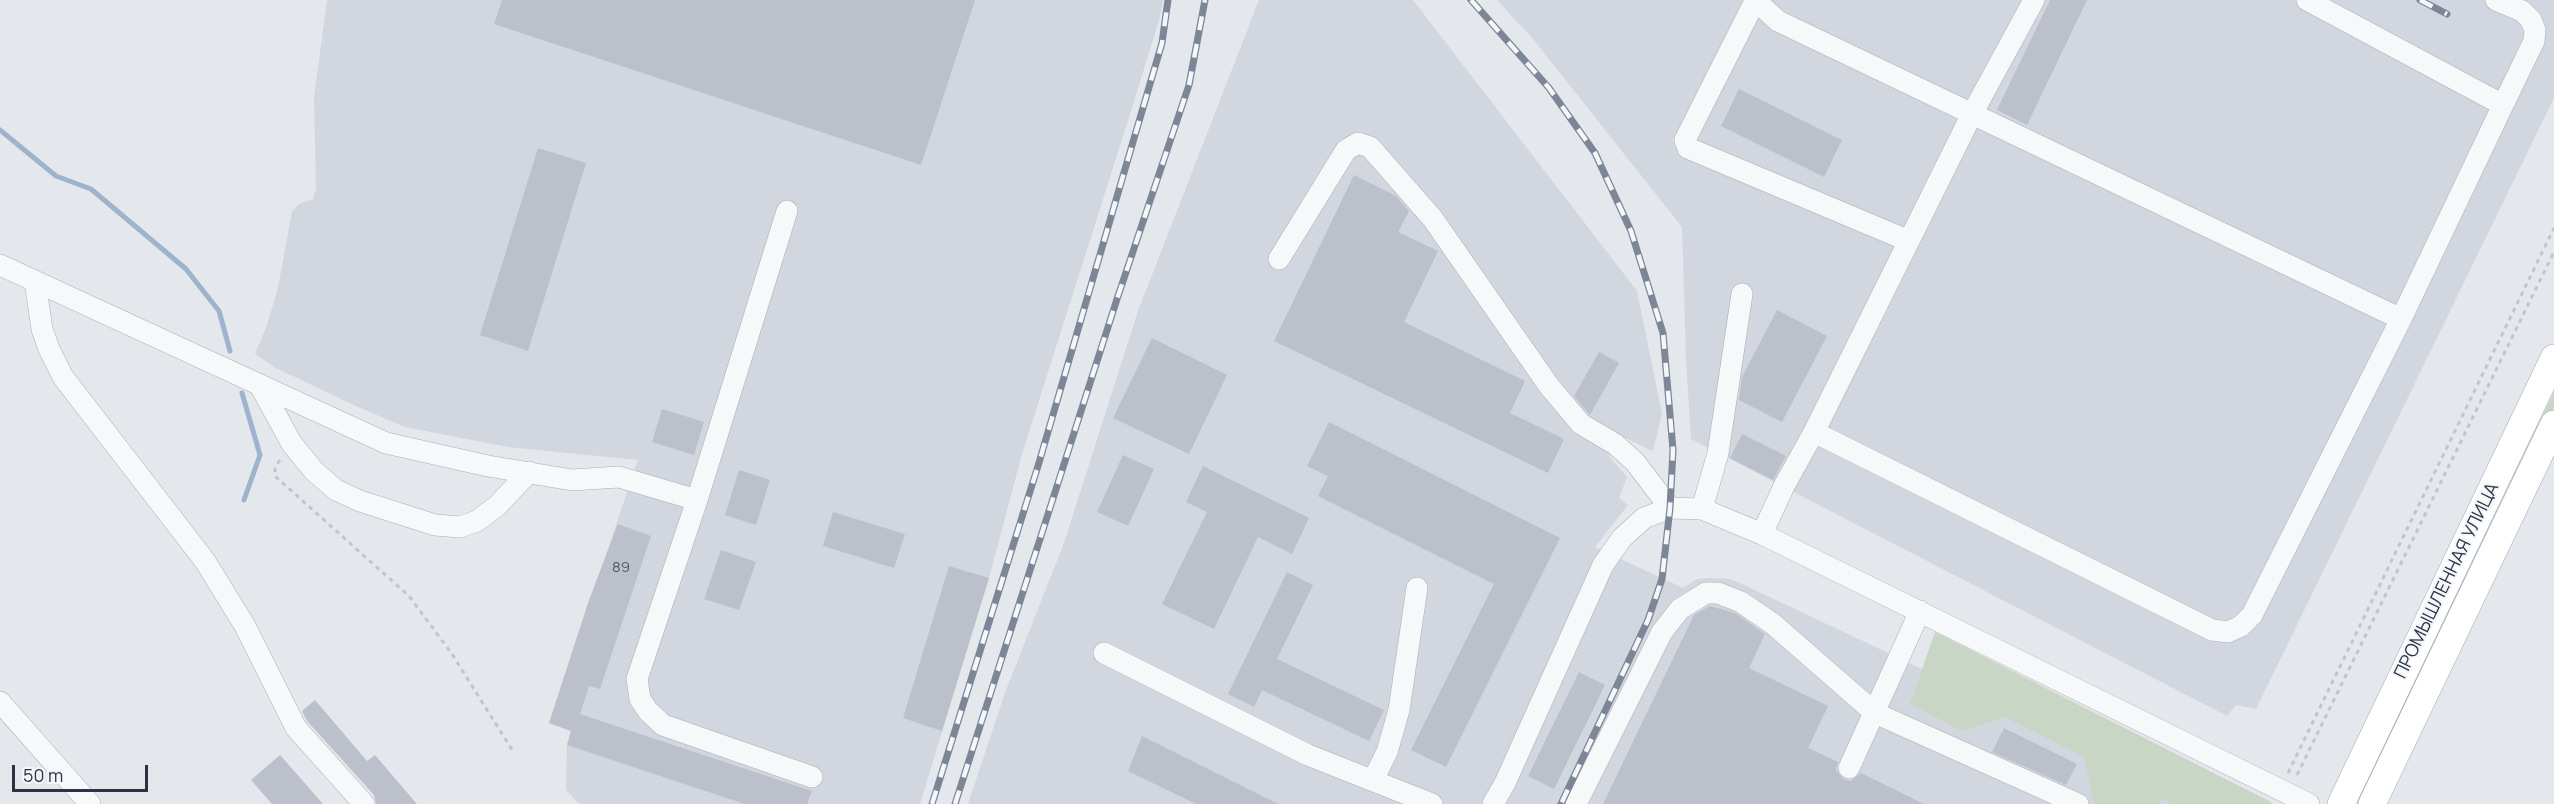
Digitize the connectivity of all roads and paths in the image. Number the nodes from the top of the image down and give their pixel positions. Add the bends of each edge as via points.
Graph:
1 (1755, 0) edge
2 (2034, 0) edge
3 (2307, 0) edge
4 (2496, 0) edge
5 (2504, 105) junction
6 (1972, 114) junction
7 (787, 211) dead end
8 (2554, 228) edge
9 (1909, 241) junction
10 (2554, 252) edge
11 (1279, 259) dead end
12 (0, 265) edge
13 (35, 281) junction
14 (1742, 294) dead end
15 (2401, 319) junction
16 (2554, 358) edge
17 (259, 384) junction
18 (2554, 424) edge
19 (1814, 432) junction
20 (292, 444) junction
21 (529, 472) junction
22 (697, 500) junction
23 (1670, 508) junction
24 (1702, 509) junction
25 (1762, 534) junction
26 (1417, 588) dead end
27 (1920, 612) junction
28 (1104, 653) dead end
29 (0, 702) edge
30 (1875, 713) junction
31 (513, 753) dead end
32 (1849, 768) dead end
33 (812, 777) dead end
34 (1373, 780) junction
35 (2284, 791) junction
36 (90, 804) edge
37 (364, 804) edge
38 (1432, 804) edge
39 (1493, 804) edge
40 (1576, 804) edge
41 (2078, 804) edge
42 (2309, 804) edge
43 (2341, 804) edge
44 (2372, 804) edge

1 - 6 street via 1778,21
1 - 9 street via 1685,140 1688,148
2 - 6 street
3 - 5 street
4 - 5 street via 2522,11 2535,30 2534,41
5 - 15 street
6 - 9 street
6 - 15 street
7 - 22 street
8 - 35 path
9 - 19 street
10 - 35 path
11 - 23 street via 1346,150 1358,143 1370,147 1433,219 1549,386 1581,424 1615,444 1635,462
12 - 13 street
13 - 17 street
13 - 37 street via 42,329 63,376 205,561 244,626 296,728
14 - 24 street via 1718,453
15 - 19 street via 2252,615 2228,632 2212,630
16 - 43 main road, ПРОМЫШЛЕННАЯ УЛИЦА
17 - 20 street
17 - 21 street via 386,443
18 - 44 main road, ПРОМЫШЛЕННАЯ УЛИЦА
19 - 25 street
20 - 21 street via 336,490 435,525 460,527 477,521
20 - 31 path via 275,467 275,476 409,596 452,654
21 - 22 street via 573,480 619,477
22 - 33 street via 637,680 640,699 663,725
23 - 24 street
23 - 39 street via 1644,518 1622,538 1604,565
24 - 25 street
25 - 27 street
26 - 34 street via 1399,710 1387,752
27 - 30 street
27 - 35 street
28 - 34 street via 1299,750
29 - 36 street
30 - 32 street
30 - 40 street via 1773,624 1741,602 1706,592 1680,609 1662,632
30 - 41 street
34 - 38 street
35 - 42 street

